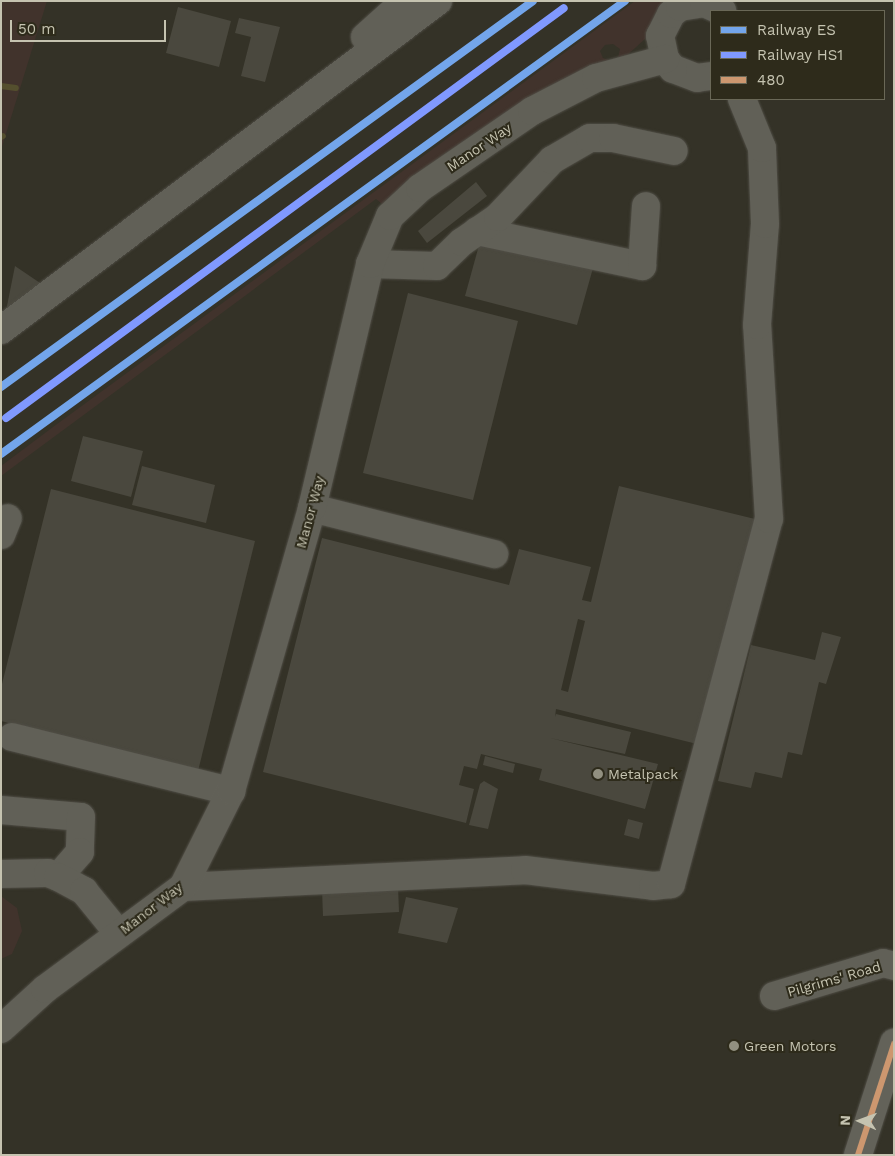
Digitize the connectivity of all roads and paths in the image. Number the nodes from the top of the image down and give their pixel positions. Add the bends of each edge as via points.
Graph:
1 (405, 1) edge
2 (438, 1) edge
3 (720, 10) edge
4 (665, 59) junction
5 (710, 76) edge
6 (310, 87) dead end
7 (742, 100) edge
8 (674, 151) dead end
9 (646, 206) dead end
10 (477, 231) junction
11 (370, 264) junction
12 (1, 330) edge
13 (312, 508) junction
14 (494, 554) dead end
15 (12, 737) dead end
16 (231, 791) junction
17 (1, 810) edge
18 (1, 874) edge
19 (58, 877) junction
20 (183, 887) junction
21 (119, 934) junction
22 (894, 966) edge
23 (774, 996) dead end
24 (1, 1029) edge
25 (894, 1043) edge
26 (858, 1155) edge

1 - 6 street
2 - 12 street
3 - 4 street via 704,3 691,3 670,14 660,36
4 - 5 street via 685,76
4 - 11 street, Manor Way via 596,78 532,111 456,162 390,216
7 - 20 street via 762,148 765,224 757,325 770,519 670,885 525,870
8 - 10 street via 613,138 590,138 552,160 525,192
9 - 10 street via 642,266
10 - 11 street via 437,266
11 - 13 street, Manor Way
13 - 14 street
13 - 16 street, Manor Way
15 - 16 street
16 - 20 street, Manor Way
17 - 19 street via 81,817 80,852
18 - 19 street via 48,873
19 - 21 street via 84,891
20 - 21 street, Manor Way
21 - 24 street, Manor Way via 45,989
22 - 23 street, Pilgrims' Road via 883,963
25 - 26 main road

